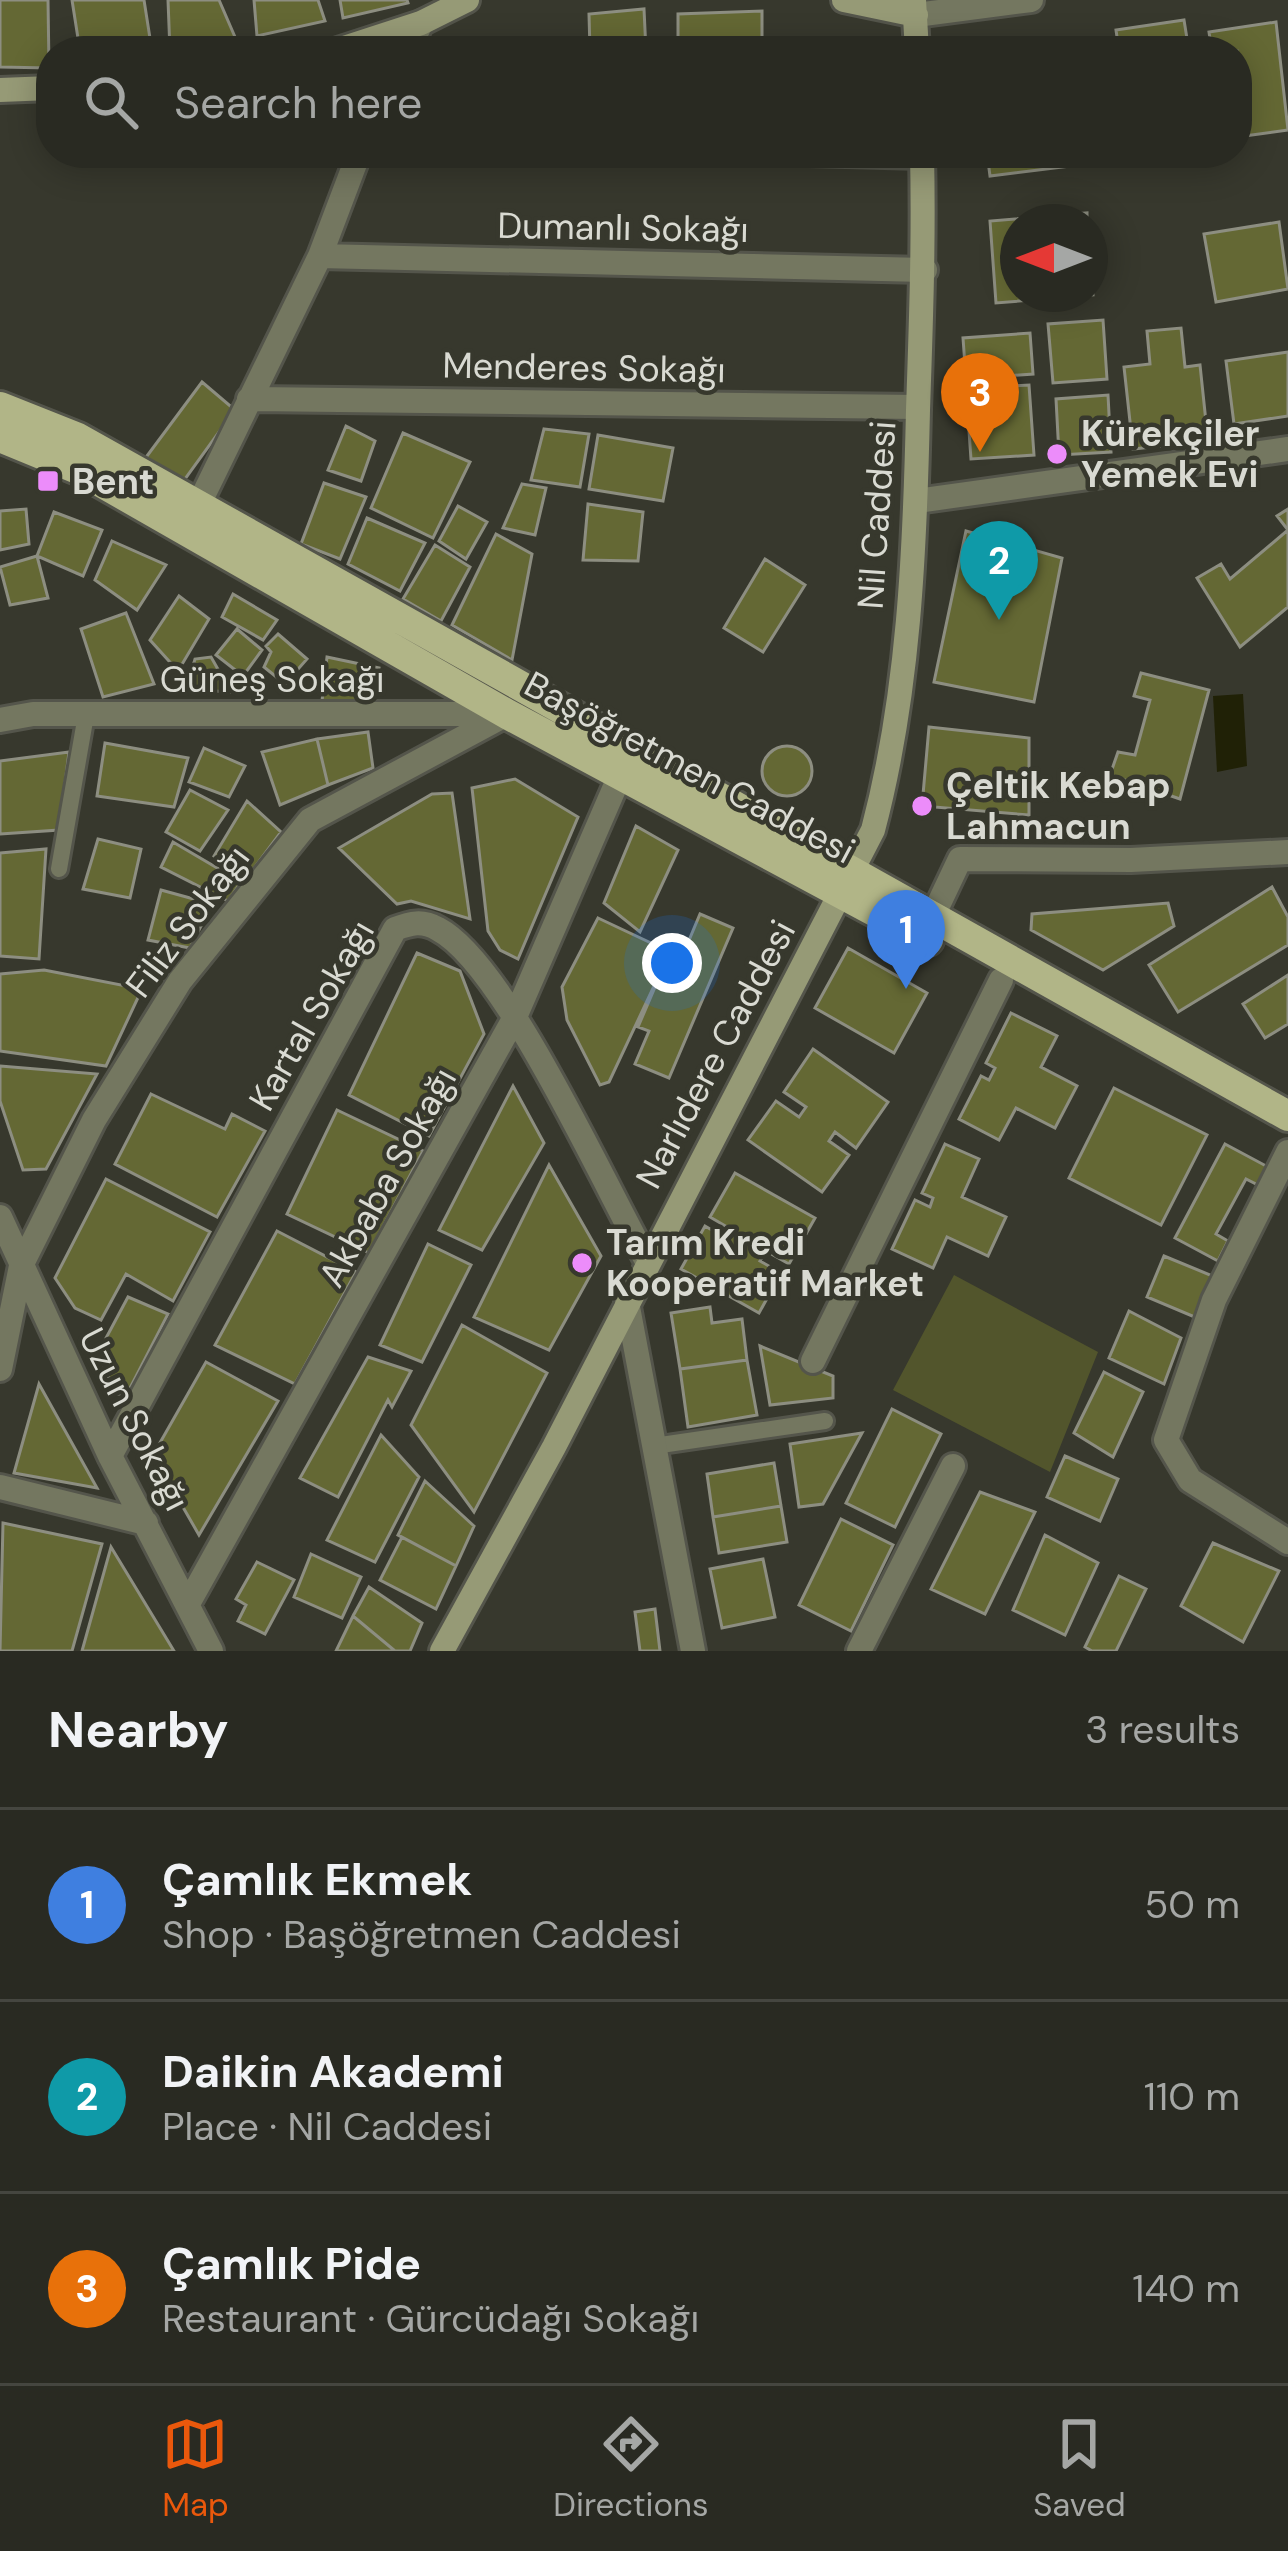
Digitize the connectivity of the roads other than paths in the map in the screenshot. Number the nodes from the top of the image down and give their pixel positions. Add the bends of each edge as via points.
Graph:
1 (467, 0) edge
2 (844, 0) edge
3 (1031, 0) edge
4 (915, 8) edge
5 (421, 23) junction
6 (381, 36) edge
7 (415, 36) edge
8 (36, 89) edge
9 (0, 90) edge
10 (353, 168) edge
11 (922, 168) edge
12 (320, 256) junction
13 (925, 270) junction
14 (249, 399) junction
15 (0, 407) edge
16 (918, 407) junction
17 (0, 437) edge
18 (1288, 448) edge
19 (917, 501) junction
20 (191, 517) junction
21 (544, 704) junction
22 (507, 714) junction
23 (86, 715) junction
24 (0, 720) edge
25 (621, 773) junction
26 (1288, 852) edge
27 (59, 869) dead end
28 (846, 882) junction
29 (932, 918) junction
30 (1001, 980) junction
31 (515, 1017) junction
32 (1288, 1116) edge
33 (1288, 1139) edge
34 (1288, 1153) edge
35 (0, 1216) edge
36 (647, 1261) junction
37 (21, 1266) junction
38 (627, 1302) junction
39 (813, 1360) dead end
40 (0, 1369) edge
41 (825, 1421) dead end
42 (654, 1446) junction
43 (110, 1456) junction
44 (953, 1466) dead end
45 (0, 1487) edge
46 (146, 1522) junction
47 (1288, 1542) edge
48 (189, 1602) junction
49 (212, 1651) edge
50 (442, 1651) edge
51 (693, 1651) edge
52 (859, 1651) edge

1 - 5 street
2 - 4 street
3 - 4 street
5 - 6 street
5 - 7 street
8 - 9 street
10 - 12 street
11 - 13 street, Nil Caddesi
12 - 13 street, Dumanlı Sokağı
12 - 14 street
13 - 16 street, Nil Caddesi
14 - 16 street, Menderes Sokağı
14 - 20 street
15 - 20 main road, Başöğretmen Caddesi via 78,438
16 - 19 street, Nil Caddesi
17 - 20 main road, Başöğretmen Caddesi
18 - 19 street
19 - 28 street, Nil Caddesi via 893,755 873,830
20 - 21 main road, Başöğretmen Caddesi
20 - 22 main road, Başöğretmen Caddesi
21 - 22 street, Güneş Sokağı
21 - 28 main road, Başöğretmen Caddesi
22 - 23 street, Güneş Sokağı
22 - 25 main road, Başöğretmen Caddesi
22 - 37 street, Filiz Sokağı via 310,820 180,981 94,1120
23 - 24 street, Güneş Sokağı
23 - 27 lane
25 - 28 main road, Başöğretmen Caddesi
25 - 31 street, Akbaba Sokağı
26 - 29 street via 960,859
28 - 29 main road, Başöğretmen Caddesi
28 - 30 main road, Başöğretmen Caddesi
28 - 36 street, Narlıdere Caddesi
29 - 32 main road, Başöğretmen Caddesi
30 - 33 main road, Başöğretmen Caddesi
30 - 39 street
31 - 36 street, Kartal Sokağı
31 - 43 street, Kartal Sokağı via 477,960 439,929 416,922 395,929
31 - 48 street, Akbaba Sokağı
34 - 47 street via 1214,1300 1166,1440 1190,1480
35 - 37 street, Uzun Sokağı
36 - 38 street, Narlıdere Caddesi
37 - 40 street, Filiz Sokağı
37 - 43 street, Uzun Sokağı
38 - 42 street
38 - 50 street, Narlıdere Caddesi
41 - 42 lane
42 - 51 street
43 - 46 street, Uzun Sokağı
44 - 52 street
45 - 46 street
46 - 48 street, Uzun Sokağı
48 - 49 street, Uzun Sokağı

